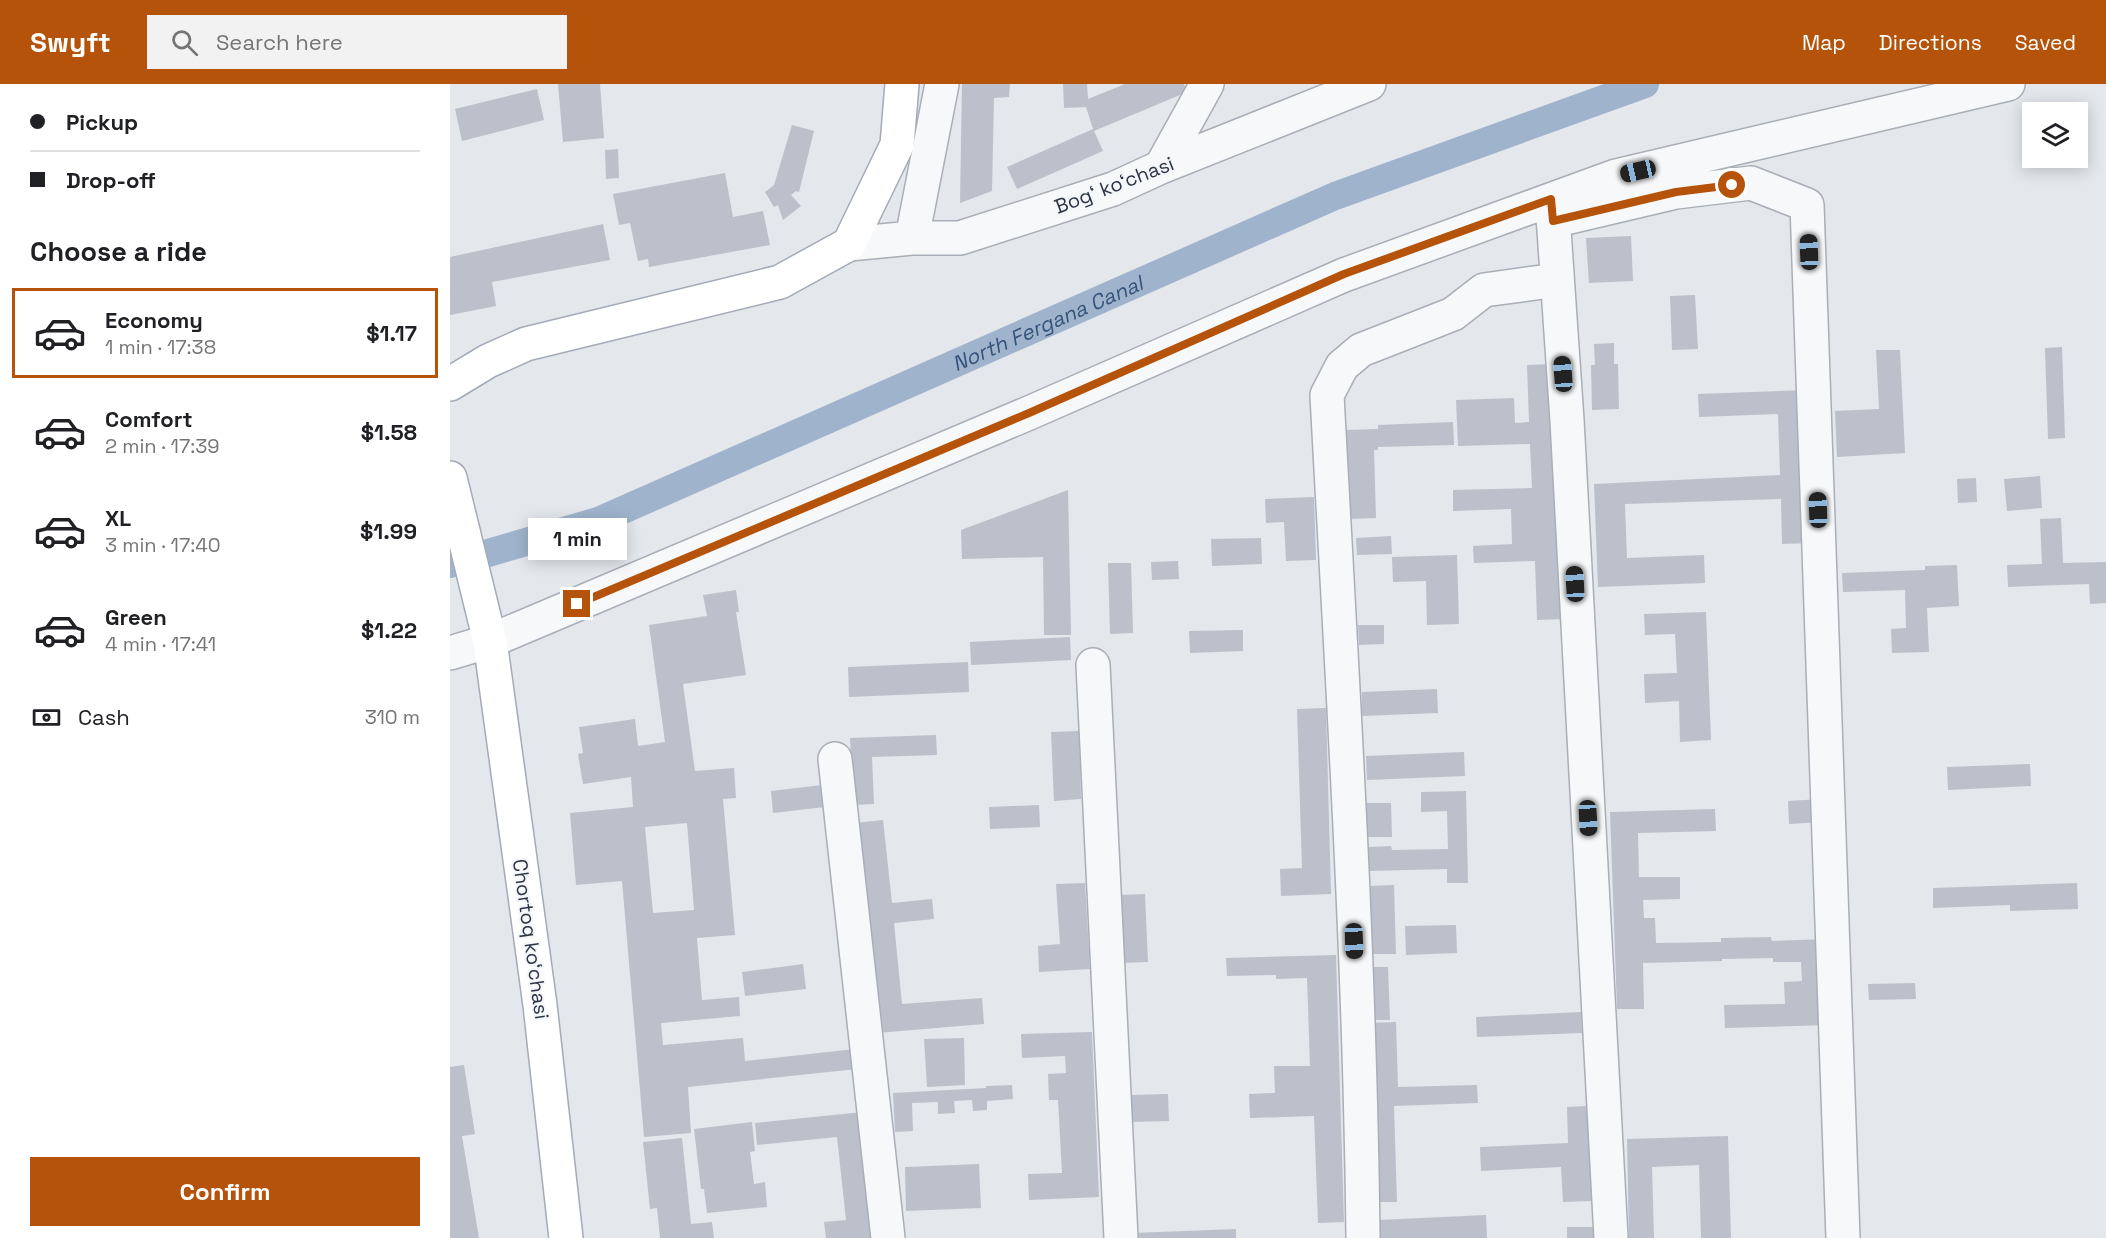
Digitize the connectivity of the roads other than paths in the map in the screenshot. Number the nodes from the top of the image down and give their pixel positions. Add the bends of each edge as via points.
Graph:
1 (902, 84) edge
2 (942, 84) edge
3 (1207, 84) edge
4 (1369, 84) edge
5 (2008, 84) edge
6 (1161, 167) junction
7 (1552, 210) junction
8 (912, 238) junction
9 (849, 244) junction
10 (1557, 280) junction
11 (450, 384) edge
12 (450, 478) edge
13 (490, 640) junction
14 (450, 653) edge
15 (1094, 665) dead end
16 (835, 759) dead end
17 (566, 1238) edge
18 (888, 1238) edge
19 (1121, 1238) edge
20 (1363, 1238) edge
21 (1611, 1238) edge
22 (1844, 1238) edge

1 - 9 main road via 897,145
2 - 8 street
3 - 6 street
4 - 6 street, Bogʻ koʻchasi
5 - 7 street via 1616,176
6 - 8 street, Bogʻ koʻchasi via 1113,189 960,238
7 - 10 street
7 - 13 street via 1344,274 1029,413
7 - 22 street via 1751,183 1807,205
8 - 9 street, Bogʻ koʻchasi
9 - 11 main road via 780,282 526,344
10 - 20 street via 1484,290 1453,314 1361,351 1342,366 1327,395 1360,1067
10 - 21 street
12 - 13 main road, Chortoq koʻchasi
13 - 14 street
13 - 17 main road, Chortoq koʻchasi via 540,1005
15 - 19 street
16 - 18 street

